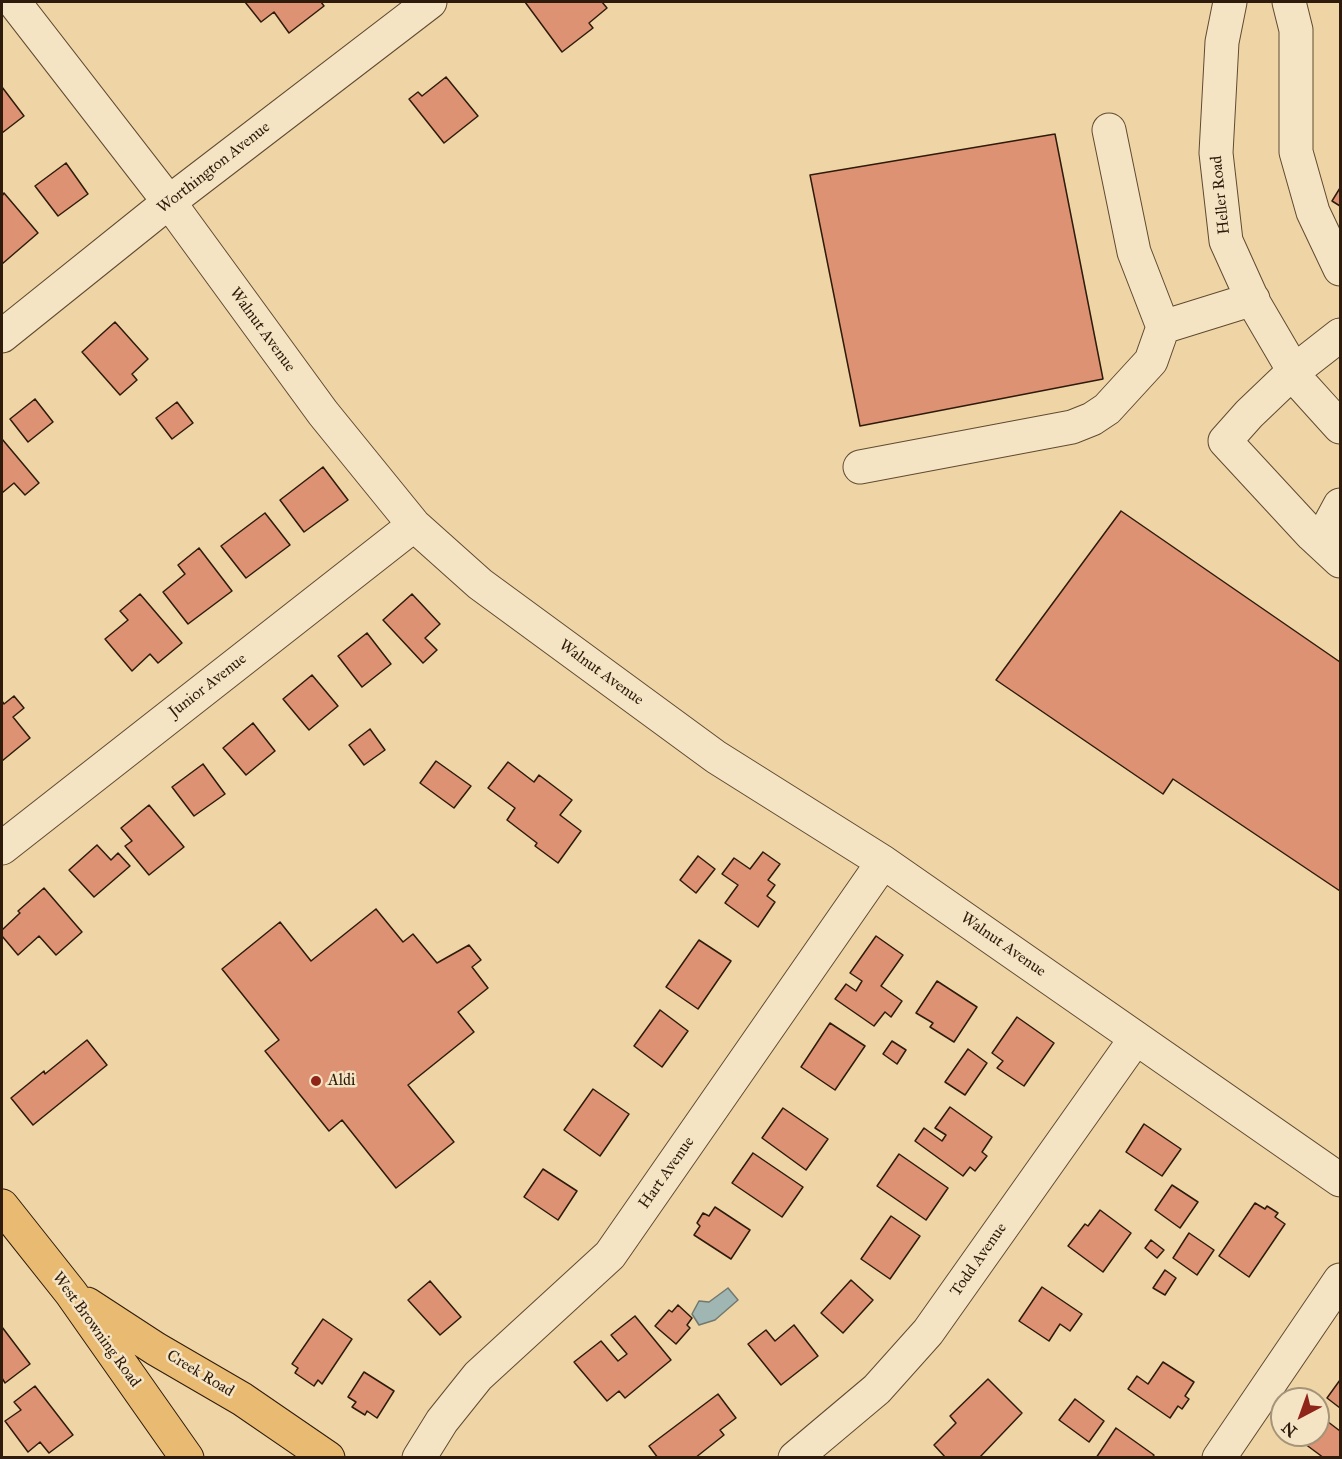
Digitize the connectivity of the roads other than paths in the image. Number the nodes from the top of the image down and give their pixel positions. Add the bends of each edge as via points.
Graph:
1 (14, 2) edge
2 (430, 2) edge
3 (1230, 2) edge
4 (1289, 2) edge
5 (1109, 129) dead end
6 (169, 202) junction
7 (1341, 269) edge
8 (1253, 300) junction
9 (1163, 327) junction
10 (1341, 335) edge
11 (2, 336) edge
12 (1294, 371) junction
13 (1341, 427) edge
14 (860, 467) dead end
15 (1341, 505) edge
16 (414, 525) junction
17 (1330, 552) edge
18 (2, 848) edge
19 (883, 862) junction
20 (1136, 1038) junction
21 (1341, 1180) edge
22 (2, 1206) edge
23 (1341, 1280) edge
24 (71, 1293) junction
25 (187, 1458) edge
26 (328, 1458) edge
27 (419, 1458) edge
28 (795, 1458) edge
29 (1219, 1458) edge

1 - 6 street, Walnut Avenue
2 - 6 street, Worthington Avenue
3 - 8 street, Heller Road via 1222,42 1216,153 1226,241
4 - 7 street via 1296,30 1296,152 1313,212
5 - 9 street via 1134,252
6 - 11 street, Worthington Avenue
6 - 16 street, Walnut Avenue via 323,413
8 - 9 street
8 - 12 street, Heller Road
9 - 14 street via 1151,360 1107,409 1092,419 1072,427
10 - 12 street
12 - 13 street, Heller Road
12 - 17 street via 1226,441
15 - 17 street
16 - 18 street, Junior Avenue
16 - 19 street, Walnut Avenue via 480,584 716,757
19 - 20 street, Walnut Avenue
19 - 27 street, Hart Avenue via 610,1255 478,1376
20 - 21 street, Walnut Avenue
20 - 28 street, Todd Avenue via 928,1332 877,1389
22 - 24 main road, West Browning Road
23 - 29 street
24 - 25 main road, West Browning Road
24 - 26 main road, Creek Road via 242,1399

